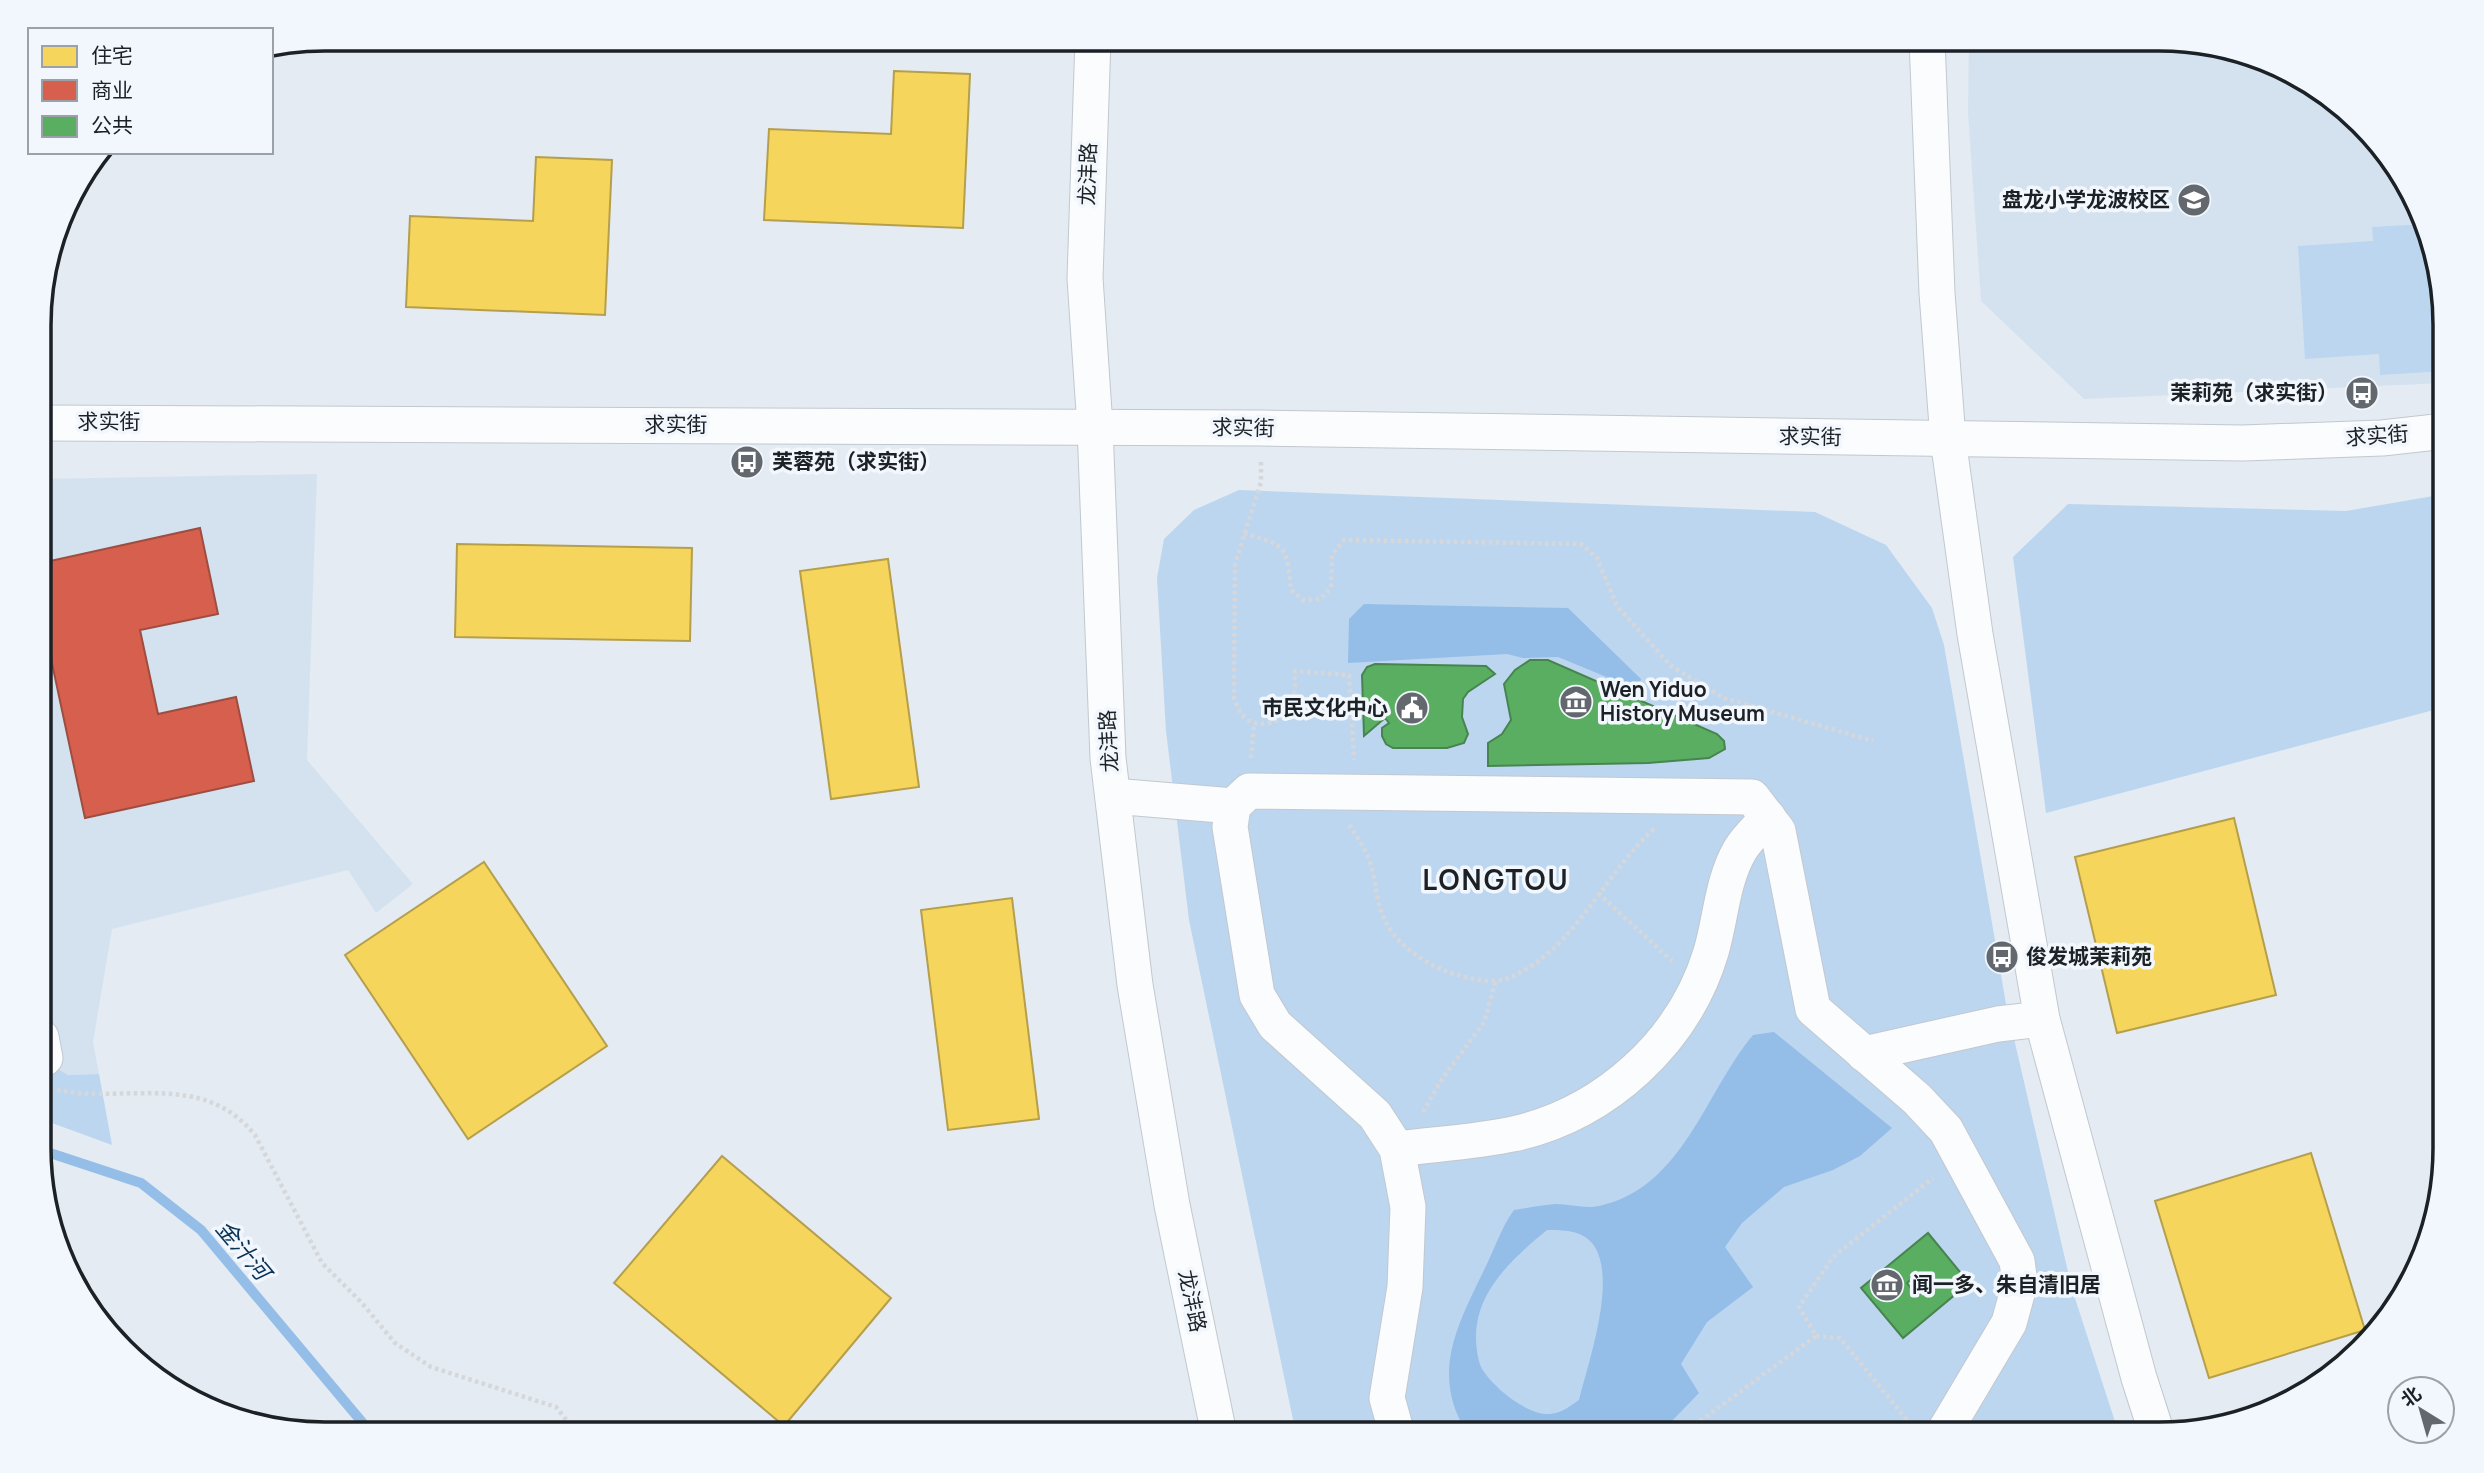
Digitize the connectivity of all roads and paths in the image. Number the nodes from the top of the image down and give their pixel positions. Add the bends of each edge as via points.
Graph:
1 (1093, 51) edge
2 (1928, 51) edge
3 (51, 423) edge
4 (1096, 427) junction
5 (1261, 428) junction
6 (2433, 432) edge
7 (1948, 439) junction
8 (1244, 533) junction
9 (1872, 741) dead end
10 (1341, 792) junction
11 (1113, 796) junction
12 (1692, 796) junction
13 (1233, 806) junction
14 (1768, 817) junction
15 (1598, 893) junction
16 (1496, 980) junction
17 (1699, 985) junction
18 (2042, 1019) junction
19 (1864, 1054) junction
20 (51, 1075) edge
21 (1397, 1149) junction
22 (1960, 1156) junction
23 (1816, 1336) junction
24 (568, 1422) edge
25 (1217, 1422) edge
26 (1394, 1422) edge
27 (1699, 1422) edge
28 (1909, 1422) edge
29 (1950, 1422) edge
30 (2153, 1422) edge

1 - 4 street, 龙沣路 via 1085,278
2 - 7 street
3 - 4 street, 求实街
4 - 5 street, 求实街
4 - 11 street, 龙沣路
5 - 7 street, 求实街
5 - 8 path via 1261,482
6 - 7 street, 求实街 via 2243,443
7 - 18 street via 1975,634
8 - 9 path via 1278,544 1288,558 1291,590 1303,600 1320,599 1331,587 1332,555 1344,540 1581,544 1597,558 1617,606 1671,666 1724,698
8 - 10 path via 1235,564 1234,698 1242,715 1254,723 1268,724 1283,718 1293,700 1294,671 1349,675
10 - 12 street
10 - 13 street via 1249,791
10 - 16 path via 1369,858 1379,913 1394,936 1447,973
11 - 13 street
11 - 25 street, 龙沣路 via 1135,985 1172,1205
12 - 14 street via 1752,797
12 - 15 path via 1635,846
13 - 21 street via 1230,827 1257,996 1275,1025 1375,1115
14 - 17 street via 1740,849
14 - 19 street via 1778,831 1813,1009
15 - 16 path via 1562,940 1532,964
15 - 17 path
16 - 21 path via 1485,1022
17 - 21 street via 1672,1031 1637,1070 1598,1098 1556,1120 1514,1134
18 - 19 street via 1998,1024
18 - 30 street
19 - 22 street via 1917,1099 1946,1130
20 - 24 path via 58,1091 186,1094 240,1116 255,1135 322,1263 395,1343 431,1367 556,1407
21 - 26 street via 1408,1207 1405,1287 1387,1398
22 - 23 path via 1833,1256 1799,1307
22 - 29 street via 2017,1261 2020,1283 2009,1323
23 - 27 path
23 - 28 path via 1840,1338

